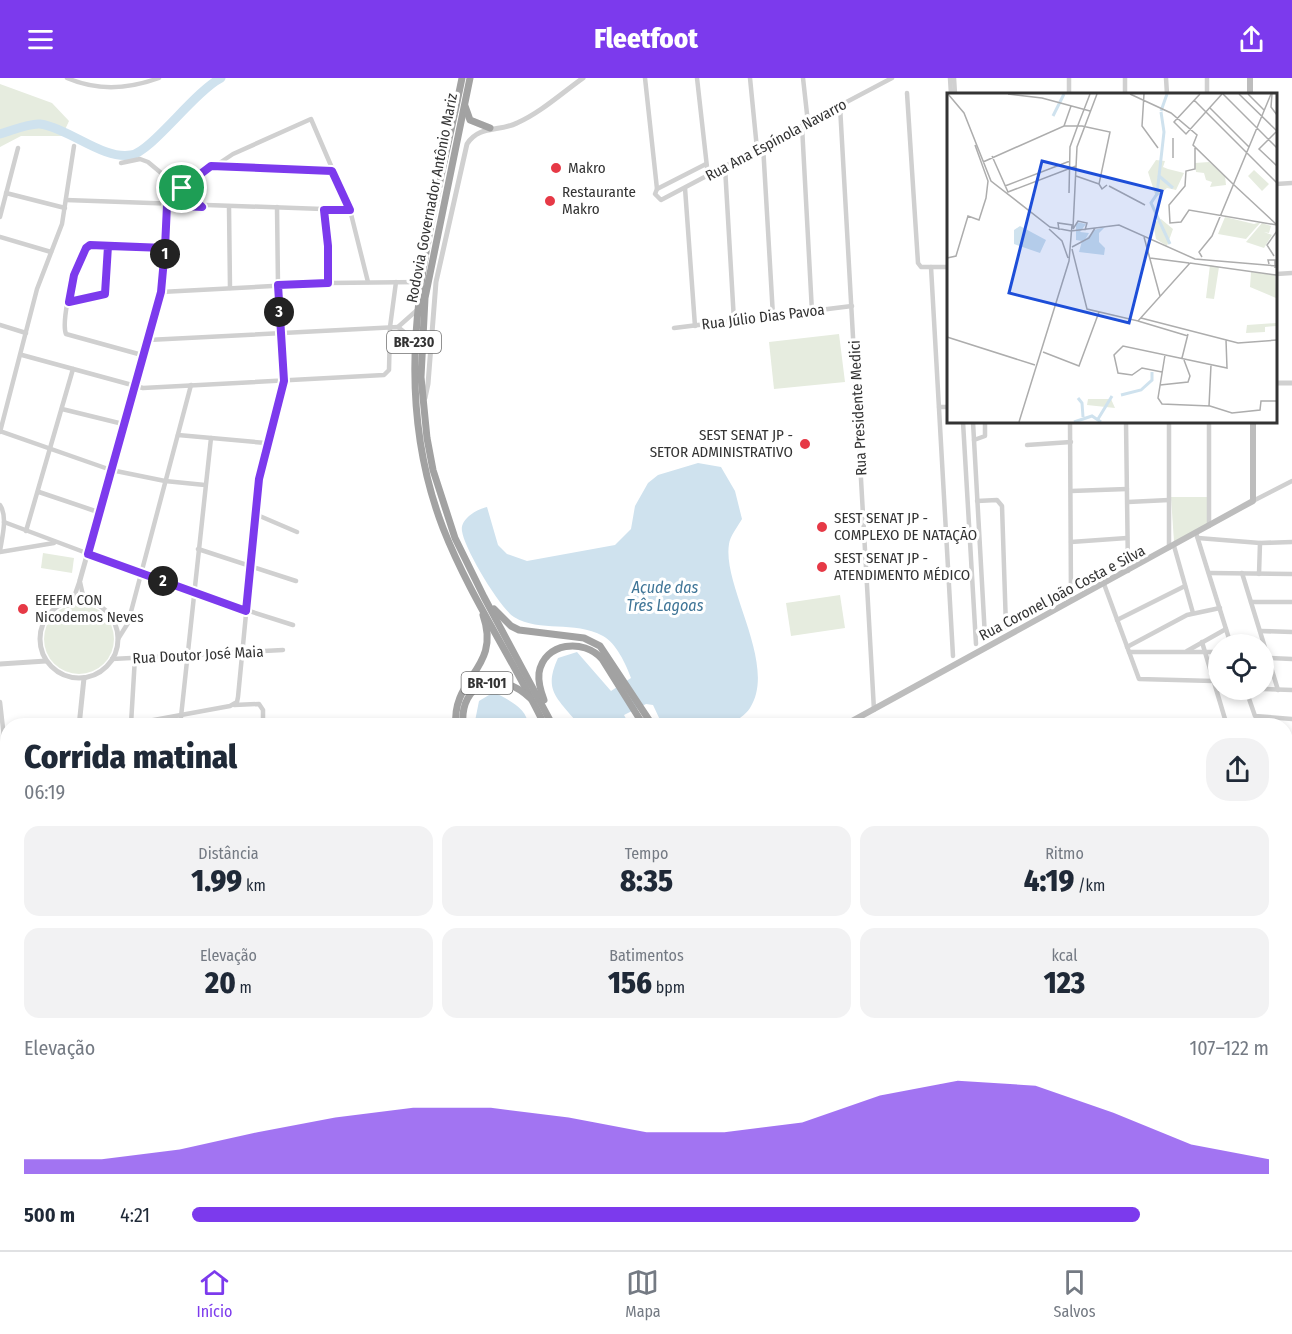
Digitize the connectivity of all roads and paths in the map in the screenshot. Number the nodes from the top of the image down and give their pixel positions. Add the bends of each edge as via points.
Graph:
1 (67, 78) edge
2 (159, 78) edge
3 (462, 78) edge
4 (470, 78) edge
5 (583, 78) edge
6 (645, 78) edge
7 (697, 78) edge
8 (750, 78) edge
9 (803, 78) edge
10 (892, 78) edge
11 (952, 78) edge
12 (1166, 78) edge
13 (1207, 78) edge
14 (77, 80) edge
15 (142, 81) edge
16 (907, 93) dead end
17 (953, 93) edge
18 (1167, 93) edge
19 (1208, 93) edge
20 (465, 102) junction
21 (840, 106) junction
22 (808, 123) junction
23 (802, 126) junction
24 (490, 128) junction
25 (74, 146) dead end
26 (763, 146) junction
27 (18, 148) dead end
28 (757, 149) junction
29 (121, 163) dead end
30 (706, 164) junction
31 (211, 166) junction
32 (725, 167) junction
33 (332, 171) junction
34 (708, 176) junction
35 (1292, 183) edge
36 (1277, 184) edge
37 (182, 188) junction
38 (685, 188) junction
39 (657, 189) junction
40 (6, 193) junction
41 (66, 200) junction
42 (167, 205) junction
43 (202, 207) junction
44 (229, 207) junction
45 (277, 207) junction
46 (65, 208) junction
47 (324, 210) junction
48 (350, 210) junction
49 (0, 217) edge
50 (0, 237) edge
51 (108, 246) junction
52 (165, 248) junction
53 (51, 252) junction
54 (931, 267) junction
55 (947, 267) edge
56 (1292, 273) edge
57 (1277, 274) edge
58 (368, 282) junction
59 (396, 282) junction
60 (421, 282) junction
61 (328, 283) junction
62 (278, 285) junction
63 (230, 288) junction
64 (161, 292) junction
65 (69, 302) junction
66 (852, 306) junction
67 (416, 311) junction
68 (812, 312) junction
69 (773, 316) junction
70 (734, 321) junction
71 (0, 325) edge
72 (695, 326) junction
73 (390, 327) junction
74 (398, 327) junction
75 (674, 328) dead end
76 (26, 333) junction
77 (280, 333) junction
78 (148, 340) junction
79 (414, 340) junction
80 (22, 355) junction
81 (142, 355) junction
82 (73, 369) junction
83 (284, 381) junction
84 (133, 386) junction
85 (191, 386) junction
86 (423, 402) junction
87 (939, 407) junction
88 (947, 407) edge
89 (62, 409) junction
90 (2, 416) edge
91 (963, 423) edge
92 (973, 423) edge
93 (985, 423) edge
94 (1070, 423) edge
95 (1126, 423) edge
96 (1169, 423) edge
97 (1209, 423) edge
98 (1253, 423) edge
99 (123, 424) junction
100 (0, 431) edge
101 (178, 435) junction
102 (211, 438) junction
103 (974, 440) junction
104 (1071, 442) junction
105 (266, 443) junction
106 (1027, 445) dead end
107 (51, 449) junction
108 (111, 470) junction
109 (165, 481) junction
110 (1292, 481) edge
111 (205, 485) junction
112 (1127, 489) junction
113 (1071, 491) junction
114 (39, 492) junction
115 (1169, 500) junction
116 (978, 501) junction
117 (1252, 501) junction
118 (1128, 502) junction
119 (0, 506) edge
120 (98, 512) junction
121 (255, 514) junction
122 (4, 522) junction
123 (1209, 526) junction
124 (26, 531) junction
125 (297, 532) dead end
126 (1197, 535) junction
127 (1127, 538) junction
128 (1071, 542) junction
129 (1292, 542) edge
130 (56, 543) junction
131 (1260, 543) junction
132 (1172, 547) junction
133 (198, 549) junction
134 (0, 552) edge
135 (88, 554) junction
136 (251, 567) junction
137 (1128, 571) junction
138 (142, 573) junction
139 (1209, 573) junction
140 (1242, 573) junction
141 (1259, 574) junction
142 (1292, 574) edge
143 (80, 580) junction
144 (296, 581) dead end
145 (1104, 584) junction
146 (1185, 586) junction
147 (193, 592) junction
148 (480, 598) junction
149 (73, 600) junction
150 (84, 600) junction
151 (1071, 600) junction
152 (1251, 602) junction
153 (1292, 602) edge
154 (1220, 608) junction
155 (246, 611) junction
156 (1193, 613) junction
157 (1117, 620) junction
158 (293, 625) dead end
159 (1006, 627) dead end
160 (1226, 629) junction
161 (1260, 631) junction
162 (1292, 632) edge
163 (1228, 634) edge
164 (1261, 634) edge
165 (985, 637) dead end
166 (118, 639) junction
167 (1202, 642) junction
168 (976, 644) dead end
169 (1128, 649) junction
170 (283, 650) dead end
171 (1185, 652) junction
172 (1204, 652) junction
173 (1208, 652) edge
174 (242, 653) junction
175 (187, 655) junction
176 (953, 656) dead end
177 (135, 657) junction
178 (1274, 658) edge
179 (1292, 659) edge
180 (112, 660) junction
181 (46, 661) junction
182 (0, 664) edge
183 (1208, 665) edge
184 (1274, 677) edge
185 (84, 678) junction
186 (1208, 681) edge
187 (621, 682) junction
188 (1274, 690) edge
189 (1278, 690) junction
190 (1292, 690) edge
191 (1219, 700) edge
192 (1249, 700) edge
193 (0, 702) edge
194 (534, 702) junction
195 (233, 705) junction
196 (638, 710) junction
197 (874, 710) junction
198 (181, 714) junction
199 (550, 717) joint
200 (1, 718) edge
201 (80, 718) edge
202 (131, 718) edge
203 (161, 718) edge
204 (181, 718) edge
205 (264, 718) edge
206 (456, 718) edge
207 (464, 718) edge
208 (541, 718) edge
209 (641, 718) edge
210 (646, 718) edge
211 (858, 718) edge
212 (1225, 718) edge
213 (1274, 718) edge

1 - 14 street
2 - 15 street
3 - 60 highway, Rodovia Governador Antônio Mariz / BR-230
4 - 20 highway, Rodovia Governador Antônio Mariz / BR-230
5 - 24 street via 517,123
6 - 39 street
7 - 30 street
8 - 28 street
9 - 22 street
10 - 21 street, Rua Ana Espínola Navarro
11 - 17 street
12 - 18 street
13 - 19 street
14 - 15 street via 105,87
16 - 54 street via 918,263
20 - 24 highway via 470,120
20 - 86 highway, Rodovia Governador Antônio Mariz / BR-230 via 425,298
21 - 22 street, Rua Ana Espínola Navarro
21 - 66 street, Rua Presidente Medici
22 - 23 street, Rua Ana Espínola Navarro
23 - 26 street, Rua Ana Espínola Navarro
23 - 68 street
24 - 86 street via 477,133 467,144 436,282 428,384
25 - 41 street
26 - 28 street, Rua Ana Espínola Navarro
26 - 69 street
27 - 40 street
28 - 32 street, Rua Ana Espínola Navarro
29 - 37 street via 145,160
30 - 34 street
30 - 39 street, Rua Ana Espínola Navarro
31 - 33 street
31 - 33 street via 311,119
31 - 37 street
32 - 34 street, Rua Ana Espínola Navarro
32 - 70 street
33 - 48 street
34 - 38 street, Rua Ana Espínola Navarro
35 - 36 street
37 - 43 street
38 - 39 street, Rua Ana Espínola Navarro via 661,200 656,196
38 - 72 street
40 - 46 street
40 - 49 street
41 - 42 street
41 - 46 street
42 - 43 street
42 - 52 street
43 - 44 street
44 - 45 street
44 - 63 street
45 - 47 street
45 - 62 street
46 - 53 street
47 - 48 street
47 - 61 street
48 - 58 street
50 - 53 street
51 - 52 street
51 - 65 street via 86,248 78,263
51 - 65 street via 105,294
52 - 64 street
53 - 76 street
54 - 55 street
54 - 87 street
56 - 57 street
58 - 59 street
58 - 61 street
59 - 60 street
59 - 73 street
60 - 67 highway, Rodovia Governador Antônio Mariz / BR-230
61 - 62 street
62 - 63 street
62 - 77 street
63 - 64 street
64 - 78 street
65 - 81 street via 66,334
66 - 68 street, Rua Júlio Dias Pavoa
66 - 197 street, Rua Presidente Medici
67 - 74 street
67 - 79 highway, Rodovia Governador Antônio Mariz / BR-230
68 - 69 street, Rua Júlio Dias Pavoa
69 - 70 street, Rua Júlio Dias Pavoa
70 - 72 street, Rua Júlio Dias Pavoa
71 - 76 street
72 - 75 street, Rua Júlio Dias Pavoa
73 - 74 street
73 - 77 street
73 - 83 street via 389,370 384,375
74 - 79 street
76 - 80 street
77 - 78 street
77 - 83 street
78 - 81 street
79 - 148 highway, Rodovia Governador Antônio Mariz / BR-230 via 421,450 442,526
80 - 82 street
80 - 90 street
81 - 84 street
82 - 84 street
82 - 89 street
83 - 85 street
83 - 105 street
84 - 85 street
84 - 99 street
85 - 101 street
86 - 148 highway, Rodovia Governador Antônio Mariz / BR-230 via 429,449 444,508
87 - 88 street
87 - 176 street
89 - 99 street
89 - 107 street
90 - 100 street
91 - 168 street
92 - 103 street
93 - 103 street via 985,436
94 - 104 street
95 - 112 street
96 - 115 street
97 - 123 street
98 - 117 main road
99 - 108 street
100 - 107 street
101 - 102 street
101 - 109 street
102 - 105 street
102 - 111 street
103 - 116 street
104 - 106 street
104 - 113 street
105 - 121 street
107 - 108 street
107 - 114 street
108 - 109 street
108 - 120 street
109 - 111 street
109 - 138 street
110 - 117 street, Rua Coronel João Costa e Silva
111 - 133 street
112 - 113 street
112 - 118 street
113 - 128 street
114 - 120 street
114 - 124 street
115 - 118 street
115 - 132 street
116 - 159 street via 997,500 1002,506
116 - 165 street
117 - 123 main road, Rua Coronel João Costa e Silva
118 - 127 street
119 - 122 street
120 - 135 street
121 - 125 street
121 - 136 street
122 - 124 street
122 - 134 street
123 - 126 main road, Rua Coronel João Costa e Silva
124 - 130 street
126 - 131 street
126 - 132 main road, Rua Coronel João Costa e Silva
126 - 139 street
127 - 128 street
127 - 137 street
128 - 151 street
129 - 131 street
130 - 134 street
130 - 135 street
131 - 141 street
132 - 137 main road, Rua Coronel João Costa e Silva
132 - 146 street
133 - 136 street
133 - 147 street
135 - 138 street
135 - 143 street
136 - 144 street
136 - 155 street
137 - 145 main road, Rua Coronel João Costa e Silva
138 - 147 street
138 - 166 street via 128,623
139 - 140 street
139 - 154 street
140 - 141 street
140 - 152 street
141 - 142 street
143 - 149 street
143 - 150 street
145 - 151 main road, Rua Coronel João Costa e Silva
145 - 157 street
146 - 156 street
146 - 157 street
147 - 155 street
147 - 175 street
148 - 187 highway via 519,630 591,640 607,653
148 - 194 highway, Rodovia Governador Antônio Mariz / BR-230
148 - 199 highway, Rodovia Governador Antônio Mariz / BR-230
148 - 206 highway via 487,648 457,701
149 - 150 street
149 - 181 street via 60,604 43,624 40,638
150 - 166 street via 109,614
151 - 197 main road, Rua Coronel João Costa e Silva
152 - 153 street
152 - 161 street
154 - 156 street
154 - 160 street
155 - 158 street
155 - 174 street
156 - 169 street
157 - 169 street
160 - 163 street
160 - 167 street
161 - 162 street
161 - 164 street
166 - 180 street
167 - 171 street
167 - 172 street
169 - 171 street
169 - 186 street via 1139,679
170 - 174 street, Rua Doutor José Maia
171 - 172 street
172 - 173 street
172 - 183 street
174 - 175 street, Rua Doutor José Maia
174 - 195 street via 238,698
175 - 177 street, Rua Doutor José Maia
175 - 198 street
177 - 180 street, Rua Doutor José Maia
177 - 202 street
178 - 179 street
180 - 185 street via 100,672
181 - 182 street
181 - 185 street via 63,675
184 - 189 street
185 - 201 street
187 - 196 highway
187 - 199 highway via 589,648 574,645 555,650 539,673
188 - 189 street
189 - 190 street
191 - 212 street
192 - 213 street via 1255,716
193 - 200 street
194 - 207 highway, BR-101 via 508,683 483,684 465,702
194 - 208 highway, BR-101
195 - 198 street
195 - 205 street via 259,704
196 - 209 highway
196 - 210 highway
197 - 211 main road, Rua Coronel João Costa e Silva
198 - 203 street
198 - 204 street

